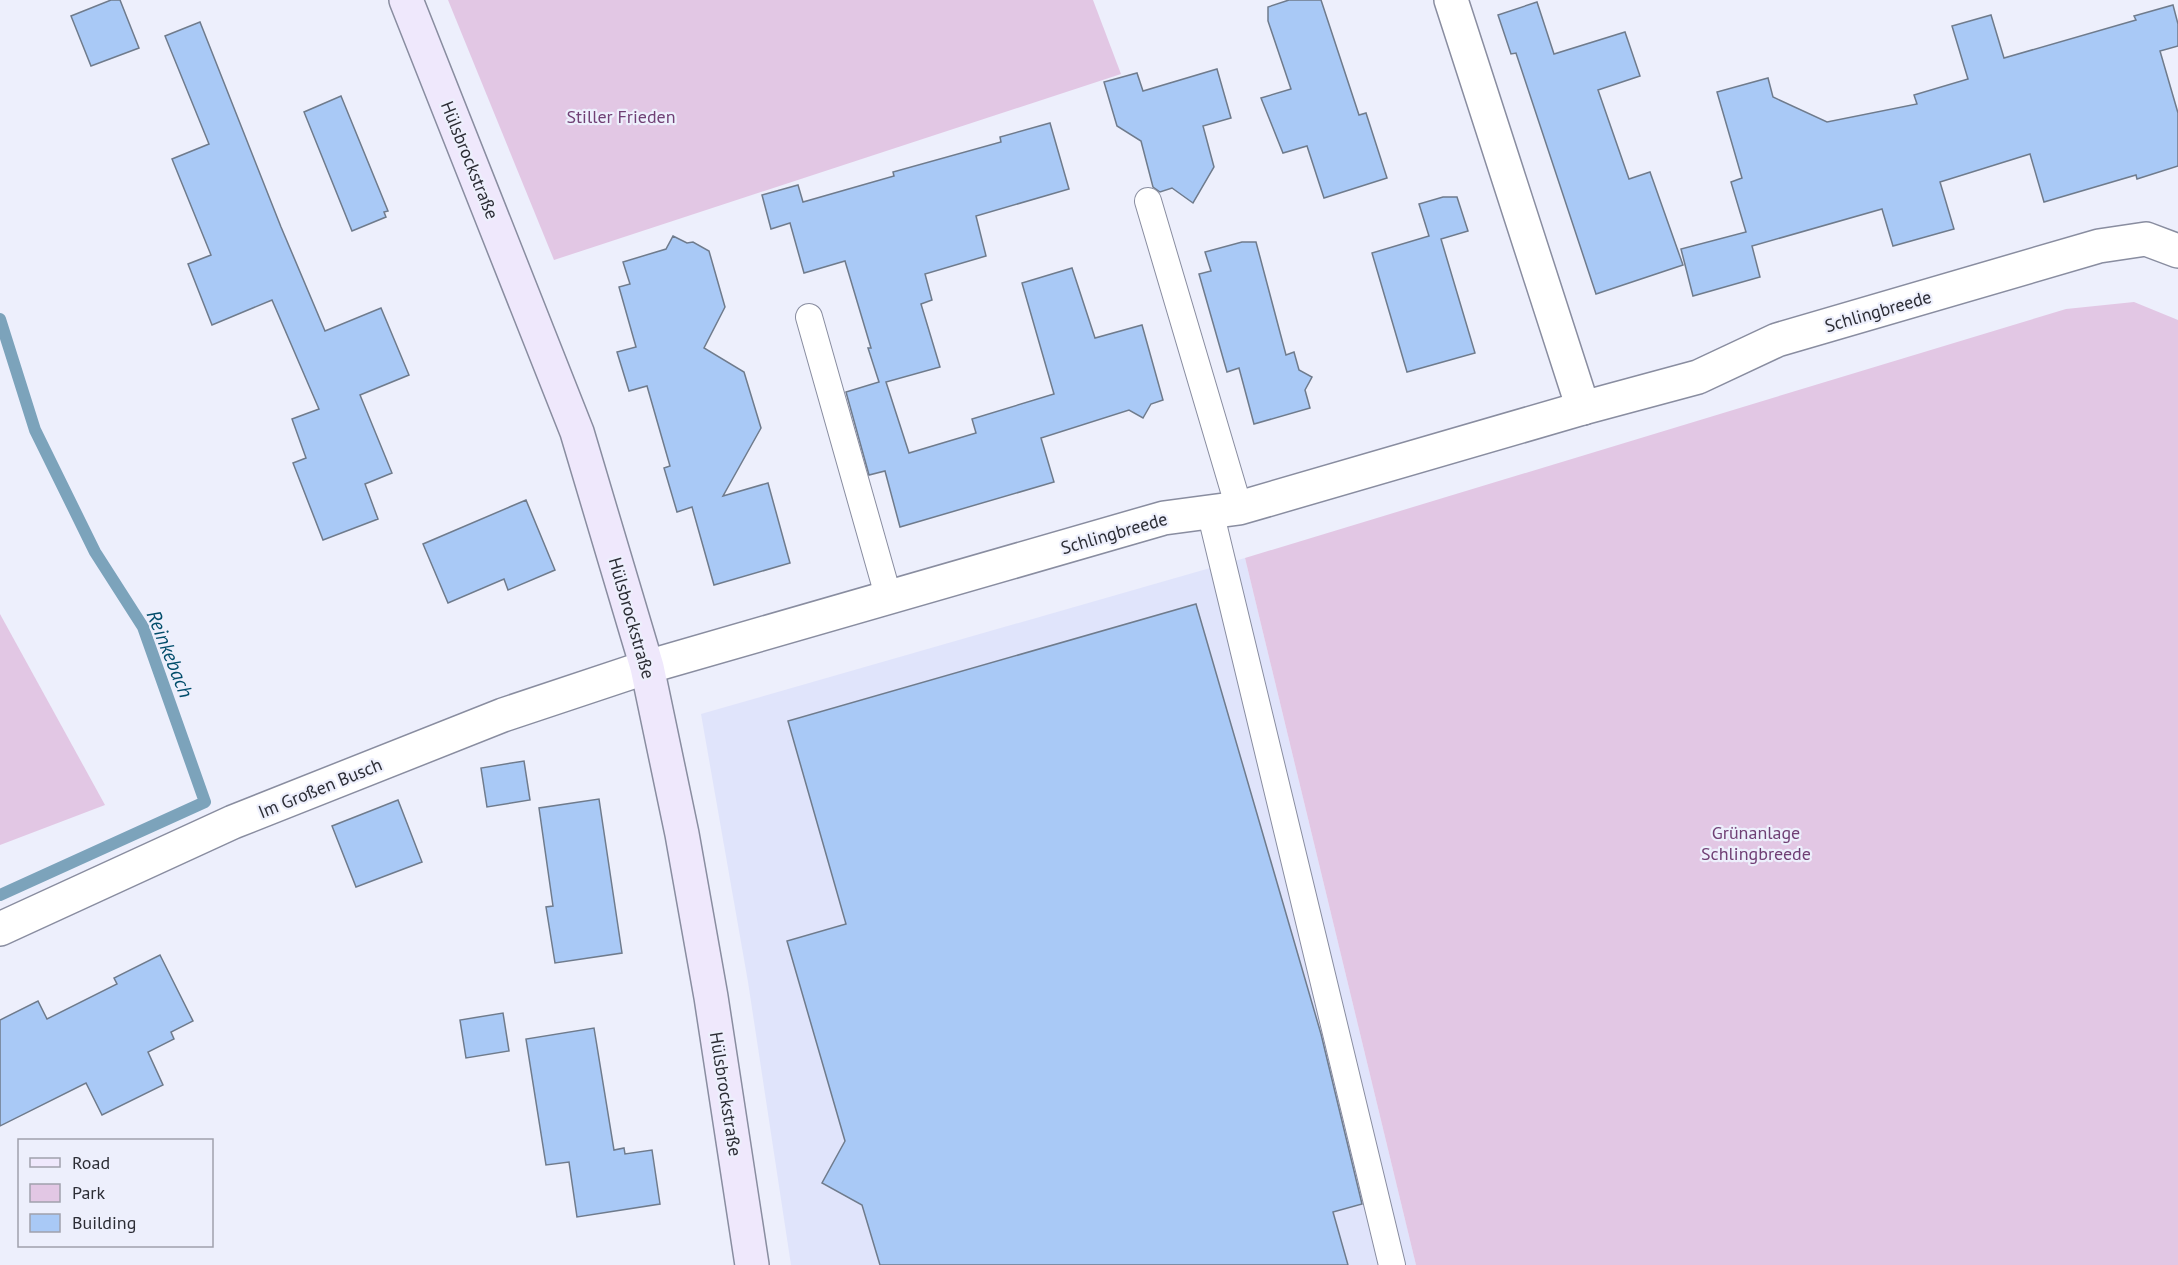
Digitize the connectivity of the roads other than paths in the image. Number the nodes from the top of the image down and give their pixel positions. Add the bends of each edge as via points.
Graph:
1 (406, 0) edge
2 (1451, 0) edge
3 (1148, 201) dead end
4 (2178, 251) edge
5 (809, 317) dead end
6 (1583, 408) junction
7 (1225, 509) junction
8 (889, 598) junction
9 (648, 667) junction
10 (0, 929) edge
11 (752, 1265) edge
12 (1392, 1265) edge

1 - 9 street, Hülsbrockstraße via 577,432
2 - 6 street
3 - 7 lane
4 - 6 street, Schlingbreede via 2146,239 2098,246 1777,340 1698,377
5 - 8 lane
6 - 7 street, Schlingbreede
7 - 8 street, Schlingbreede via 1164,518
7 - 12 lane
8 - 9 street, Schlingbreede
9 - 10 street, Im Großen Busch via 503,716 234,822
9 - 11 street, Hülsbrockstraße via 711,997

